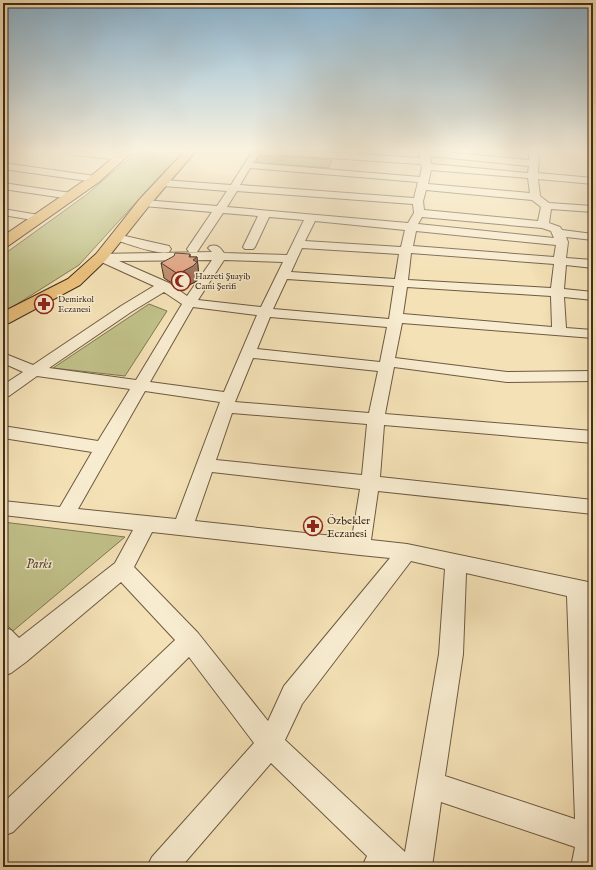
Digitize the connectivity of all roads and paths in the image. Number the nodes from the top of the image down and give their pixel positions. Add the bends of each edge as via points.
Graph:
1 (48, 193) edge
2 (76, 193) edge
3 (154, 193) edge
4 (231, 193) edge
5 (294, 193) edge
6 (339, 193) edge
7 (421, 193) edge
8 (519, 193) edge
9 (535, 193) edge
10 (71, 196) junction
11 (338, 196) junction
12 (535, 197) junction
13 (144, 203) junction
14 (546, 206) junction
15 (419, 207) junction
16 (593, 209) edge
17 (219, 210) junction
18 (3, 212) edge
19 (265, 213) junction
20 (311, 217) junction
21 (39, 218) junction
22 (330, 218) junction
23 (543, 225) junction
24 (411, 227) junction
25 (116, 237) junction
26 (560, 237) junction
27 (593, 237) edge
28 (4, 242) edge
29 (249, 247) junction
30 (193, 249) junction
31 (295, 250) junction
32 (406, 250) junction
33 (217, 252) junction
34 (101, 257) junction
35 (560, 260) junction
36 (593, 264) edge
37 (283, 275) junction
38 (401, 282) junction
39 (164, 286) junction
40 (557, 292) junction
41 (593, 296) edge
42 (188, 303) junction
43 (265, 312) junction
44 (3, 319) edge
45 (396, 321) junction
46 (559, 332) junction
47 (593, 334) edge
48 (248, 353) junction
49 (3, 358) edge
50 (386, 365) junction
51 (35, 371) junction
52 (593, 376) edge
53 (140, 386) junction
54 (3, 392) edge
55 (227, 402) junction
56 (376, 418) junction
57 (3, 432) edge
58 (593, 437) edge
59 (102, 448) junction
60 (204, 465) junction
61 (370, 483) junction
62 (593, 506) edge
63 (3, 508) edge
64 (65, 515) junction
65 (146, 524) junction
66 (182, 527) junction
67 (360, 547) junction
68 (407, 552) junction
69 (456, 562) junction
70 (122, 569) junction
71 (585, 590) edge
72 (3, 637) edge
73 (190, 640) junction
74 (10, 660) edge
75 (270, 744) junction
76 (431, 785) junction
77 (3, 822) edge
78 (590, 838) junction
79 (387, 862) edge
80 (162, 867) edge
81 (417, 867) edge
82 (586, 867) edge

1 - 10 street
2 - 10 main road
3 - 13 main road
4 - 17 street
5 - 11 street
6 - 11 street
7 - 15 street
8 - 12 street
9 - 12 street
10 - 21 main road
11 - 15 street
11 - 22 street
12 - 14 street
13 - 17 street
13 - 25 main road
14 - 16 street
14 - 23 street
15 - 23 street
15 - 24 street
17 - 19 street
17 - 30 street
18 - 21 street
19 - 20 street
19 - 29 street
20 - 22 street
20 - 31 street
21 - 28 main road
22 - 24 street
23 - 26 street via 556,229
24 - 26 street
24 - 32 street
25 - 30 street via 157,248
25 - 34 main road
26 - 27 street
26 - 35 street
29 - 31 street
29 - 33 street
30 - 33 street
31 - 32 street
31 - 33 street
31 - 37 street
32 - 35 street
32 - 38 street
33 - 34 street
33 - 42 street
34 - 39 street
34 - 44 main road via 74,282
35 - 36 street
35 - 40 street
37 - 38 street
37 - 43 street
38 - 40 street
38 - 45 street
39 - 42 street
39 - 51 street
40 - 41 street
40 - 46 street
42 - 43 street
42 - 53 street
43 - 45 street
43 - 48 street
45 - 46 street
45 - 50 street
46 - 47 street
48 - 50 street
48 - 55 street
49 - 51 street
50 - 52 street via 507,377
50 - 56 street
51 - 53 street
51 - 54 street
53 - 55 street
53 - 59 street
55 - 56 street
55 - 60 street
56 - 58 street
56 - 61 street
57 - 59 street
59 - 64 street
60 - 61 street
60 - 66 street
61 - 62 street
61 - 67 street
63 - 64 street
64 - 65 street
65 - 66 street
65 - 70 street
66 - 67 street
67 - 68 street
68 - 69 street
68 - 75 street via 293,695
69 - 71 street
69 - 76 street via 451,654
70 - 73 street
70 - 74 street
71 - 78 street
72 - 74 street
73 - 75 street
73 - 77 street
75 - 79 street
75 - 80 street
76 - 78 street
76 - 81 street
78 - 82 street

